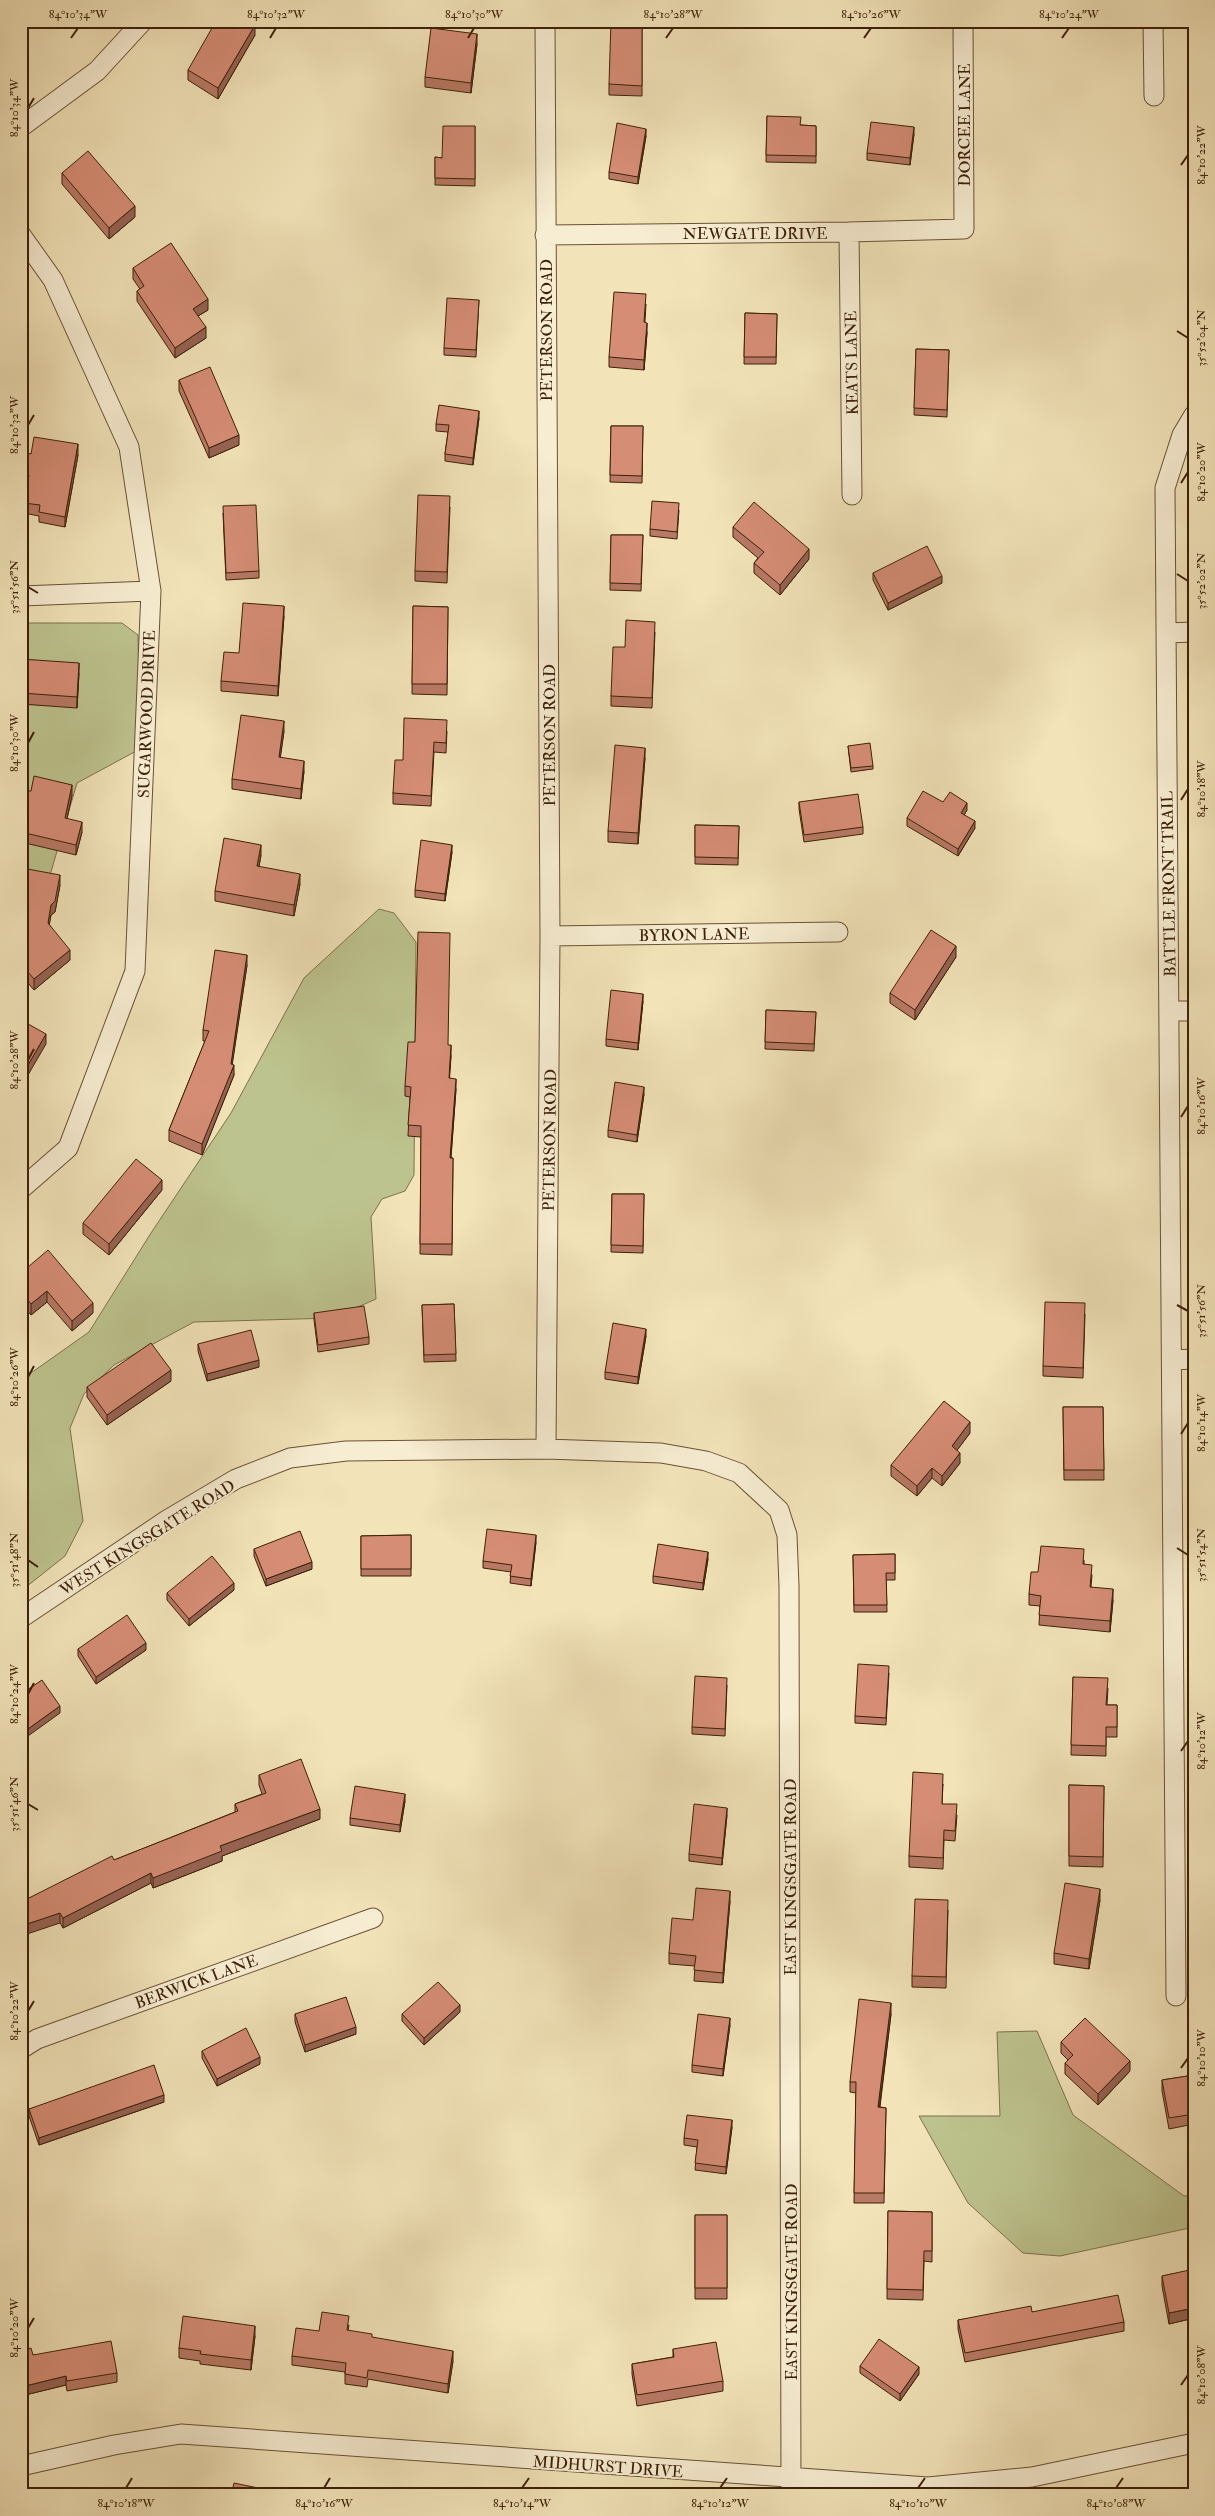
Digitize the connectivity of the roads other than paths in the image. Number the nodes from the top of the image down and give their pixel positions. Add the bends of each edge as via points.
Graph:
1 (143, 21) edge
2 (545, 21) edge
3 (964, 21) edge
4 (1153, 21) edge
5 (1154, 96) dead end
6 (21, 127) edge
7 (964, 229) joint
8 (849, 232) junction
9 (21, 235) edge
10 (545, 235) junction
11 (1194, 415) edge
12 (852, 495) dead end
13 (151, 591) junction
14 (21, 596) edge
15 (1194, 632) edge
16 (1166, 633) junction
17 (838, 932) dead end
18 (550, 936) junction
19 (1170, 1011) junction
20 (1194, 1011) edge
21 (21, 1189) edge
22 (1172, 1360) junction
23 (1194, 1360) edge
24 (546, 1449) junction
25 (21, 1618) edge
26 (373, 1918) dead end
27 (1176, 1996) dead end
28 (21, 2048) edge
29 (1194, 2443) edge
30 (21, 2466) edge
31 (791, 2487) edge

1 - 6 street via 97,71
2 - 10 street, PETERSON ROAD
3 - 7 street, DORCEE LANE
4 - 5 street
7 - 8 street, NEWGATE DRIVE
8 - 10 street, NEWGATE DRIVE
8 - 12 street, KEATS LANE
9 - 13 street, SUGARWOOD DRIVE via 53,280 129,447
10 - 18 street, PETERSON ROAD
11 - 16 street, BATTLE FRONT TRAIL via 1182,435 1165,488
13 - 14 street
13 - 21 street, SUGARWOOD DRIVE via 135,971 68,1148
15 - 16 street
16 - 19 street, BATTLE FRONT TRAIL
17 - 18 street, BYRON LANE
18 - 24 street, PETERSON ROAD
19 - 20 street
19 - 22 street, BATTLE FRONT TRAIL
22 - 23 street
22 - 27 street, BATTLE FRONT TRAIL
24 - 25 street, WEST KINGSGATE ROAD via 346,1451 290,1458 236,1479
24 - 31 street, EAST KINGSGATE ROAD via 660,1454 706,1462 739,1473 779,1510 787,1535
26 - 28 street, BERWICK LANE via 37,2039
29 - 31 street, MIDHURST DRIVE via 1032,2478 928,2487
30 - 31 street, MIDHURST DRIVE via 181,2434

